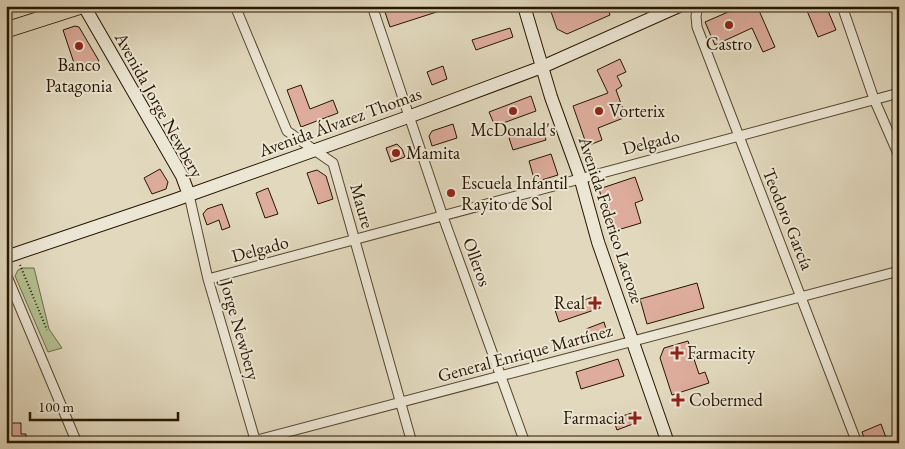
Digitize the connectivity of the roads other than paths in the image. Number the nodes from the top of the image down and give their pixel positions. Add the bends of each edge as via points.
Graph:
1 (83, 6) edge
2 (235, 6) edge
3 (372, 6) edge
4 (524, 6) edge
5 (679, 6) edge
6 (698, 6) edge
7 (842, 6) edge
8 (6, 30) edge
9 (542, 67) junction
10 (899, 93) edge
11 (874, 100) junction
12 (408, 117) junction
13 (738, 137) junction
14 (315, 150) junction
15 (899, 156) edge
16 (580, 177) junction
17 (189, 195) junction
18 (442, 214) junction
19 (355, 240) junction
20 (6, 257) edge
21 (899, 271) edge
22 (6, 274) edge
23 (208, 279) junction
24 (802, 298) junction
25 (633, 342) junction
26 (502, 376) junction
27 (402, 403) junction
28 (252, 442) edge
29 (78, 443) edge
30 (412, 443) edge
31 (524, 443) edge
32 (668, 443) edge
33 (857, 443) edge

1 - 8 main road
1 - 17 main road, Avenida Jorge Newbery via 182,176
2 - 14 street, Maure via 287,132
3 - 12 street, Olleros
4 - 9 main road, Avenida Federico Lacroze
5 - 9 main road, Avenida Álvarez Thomas
6 - 13 street, Teodoro García via 697,27
7 - 11 street
9 - 12 main road, Avenida Álvarez Thomas
9 - 16 main road, Avenida Federico Lacroze
10 - 11 street, Delgado
11 - 13 street, Delgado
11 - 15 street
12 - 14 main road, Avenida Álvarez Thomas
12 - 18 street, Olleros
13 - 16 street, Delgado
13 - 24 street, Teodoro García
14 - 17 main road, Avenida Álvarez Thomas
14 - 19 street, Maure via 333,163
16 - 18 street, Delgado
16 - 25 main road, Avenida Federico Lacroze via 598,242
17 - 20 main road, Avenida Álvarez Thomas
17 - 23 street, Jorge Newbery
18 - 19 street, Delgado
18 - 26 street, Olleros
19 - 23 street, Delgado
19 - 27 street, Maure
21 - 24 street, General Enrique Martínez
22 - 29 street
23 - 28 street, Jorge Newbery
24 - 25 street, General Enrique Martínez
24 - 33 street, Teodoro García
25 - 26 street, General Enrique Martínez
25 - 32 main road, Avenida Federico Lacroze
26 - 27 street, General Enrique Martínez
26 - 31 street, Olleros
27 - 28 street, General Enrique Martínez
27 - 30 street, Maure

